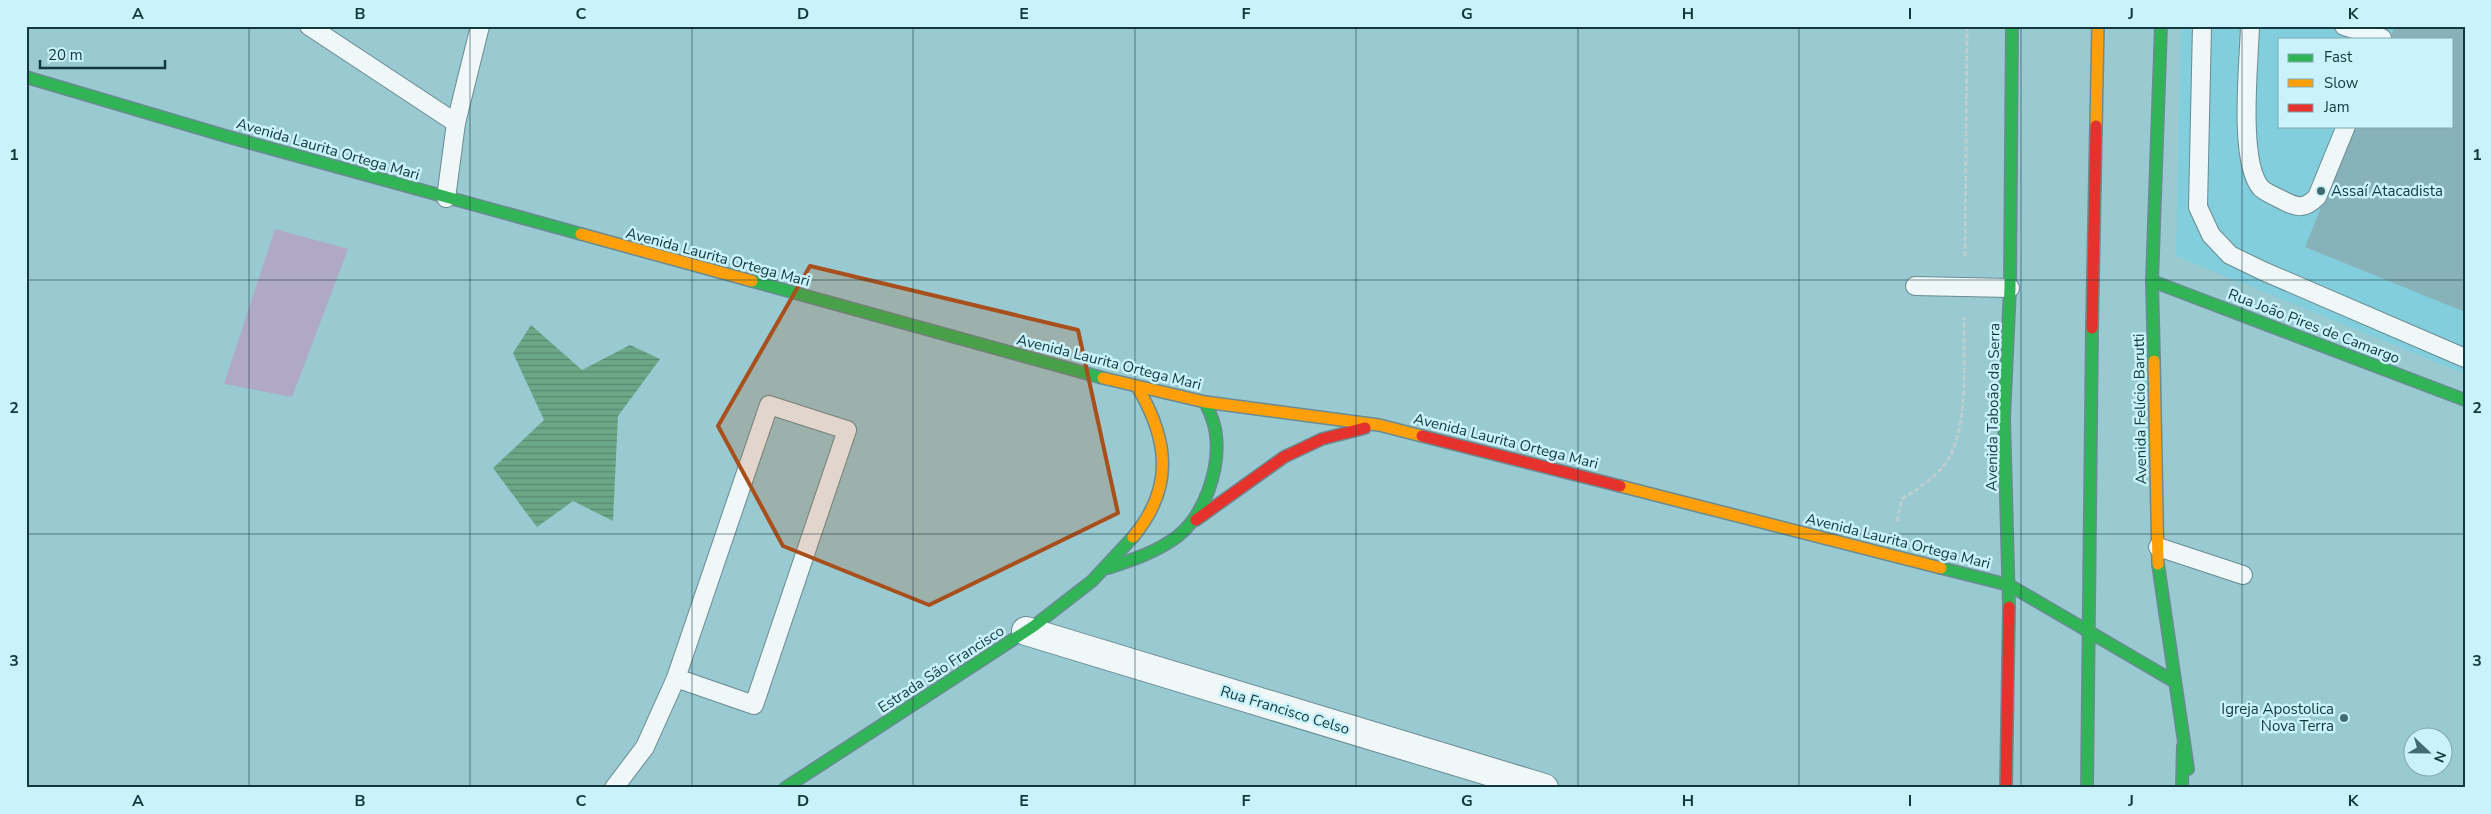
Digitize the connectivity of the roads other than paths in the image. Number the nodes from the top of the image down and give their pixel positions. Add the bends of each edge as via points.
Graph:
1 (309, 26) edge
2 (480, 26) edge
3 (2012, 26) edge
4 (2098, 26) edge
5 (2162, 26) edge
6 (2202, 26) edge
7 (2250, 26) edge
8 (2344, 26) edge
9 (2387, 26) edge
10 (2382, 38) edge
11 (26, 76) edge
12 (456, 123) junction
13 (2345, 128) edge
14 (446, 198) junction
15 (2152, 281) junction
16 (1915, 286) dead end
17 (2010, 288) junction
18 (2465, 358) edge
19 (1138, 388) junction
20 (2465, 400) edge
21 (1204, 402) junction
22 (1379, 425) junction
23 (1193, 522) junction
24 (2158, 547) junction
25 (1108, 568) junction
26 (2243, 575) dead end
27 (2009, 585) junction
28 (1026, 631) junction
29 (2087, 631) junction
30 (676, 678) junction
31 (2174, 682) junction
32 (2183, 746) junction
33 (614, 788) edge
34 (785, 788) edge
35 (1544, 788) edge
36 (2006, 788) edge
37 (2086, 788) edge
38 (2182, 788) edge
39 (2191, 788) edge

1 - 12 lane
2 - 12 lane
3 - 17 main road, Avenida Taboão da Serra
4 - 29 main road
5 - 15 main road, Avenida Felício Barutti
6 - 18 lane via 2198,207 2211,235 2230,255
7 - 13 lane via 2247,150 2253,175 2261,189 2297,207 2308,206 2317,197
8 - 10 lane
9 - 10 lane
11 - 14 main road, Avenida Laurita Ortega Mari
12 - 14 lane
14 - 19 main road, Avenida Laurita Ortega Mari
15 - 20 main road, Rua João Pires de Camargo
15 - 24 main road, Avenida Felício Barutti
16 - 17 lane
17 - 27 main road, Avenida Taboão da Serra via 2004,418
19 - 21 main road, Avenida Laurita Ortega Mari
19 - 25 main road, Estrada São Francisco via 1161,433 1163,476 1157,501
21 - 22 main road, Avenida Laurita Ortega Mari
21 - 23 main road, Estrada São Francisco via 1215,422 1218,443 1210,486
22 - 23 main road via 1317,440 1288,454
22 - 27 main road, Avenida Laurita Ortega Mari
23 - 25 main road, Estrada São Francisco via 1171,541 1144,556
24 - 26 lane
24 - 31 main road, Avenida Felício Barutti
25 - 28 main road, Estrada São Francisco
27 - 29 main road, Avenida Laurita Ortega Mari
27 - 36 main road, Avenida Taboão da Serra
28 - 34 main road, Estrada São Francisco
28 - 35 street, Rua Francisco Celso
29 - 31 main road, Avenida Laurita Ortega Mari
29 - 37 main road
30 - 30 lane via 754,705 846,430 769,405
30 - 33 lane via 645,747
31 - 32 main road, Avenida Felício Barutti
32 - 38 main road
32 - 39 main road, Avenida Felício Barutti

